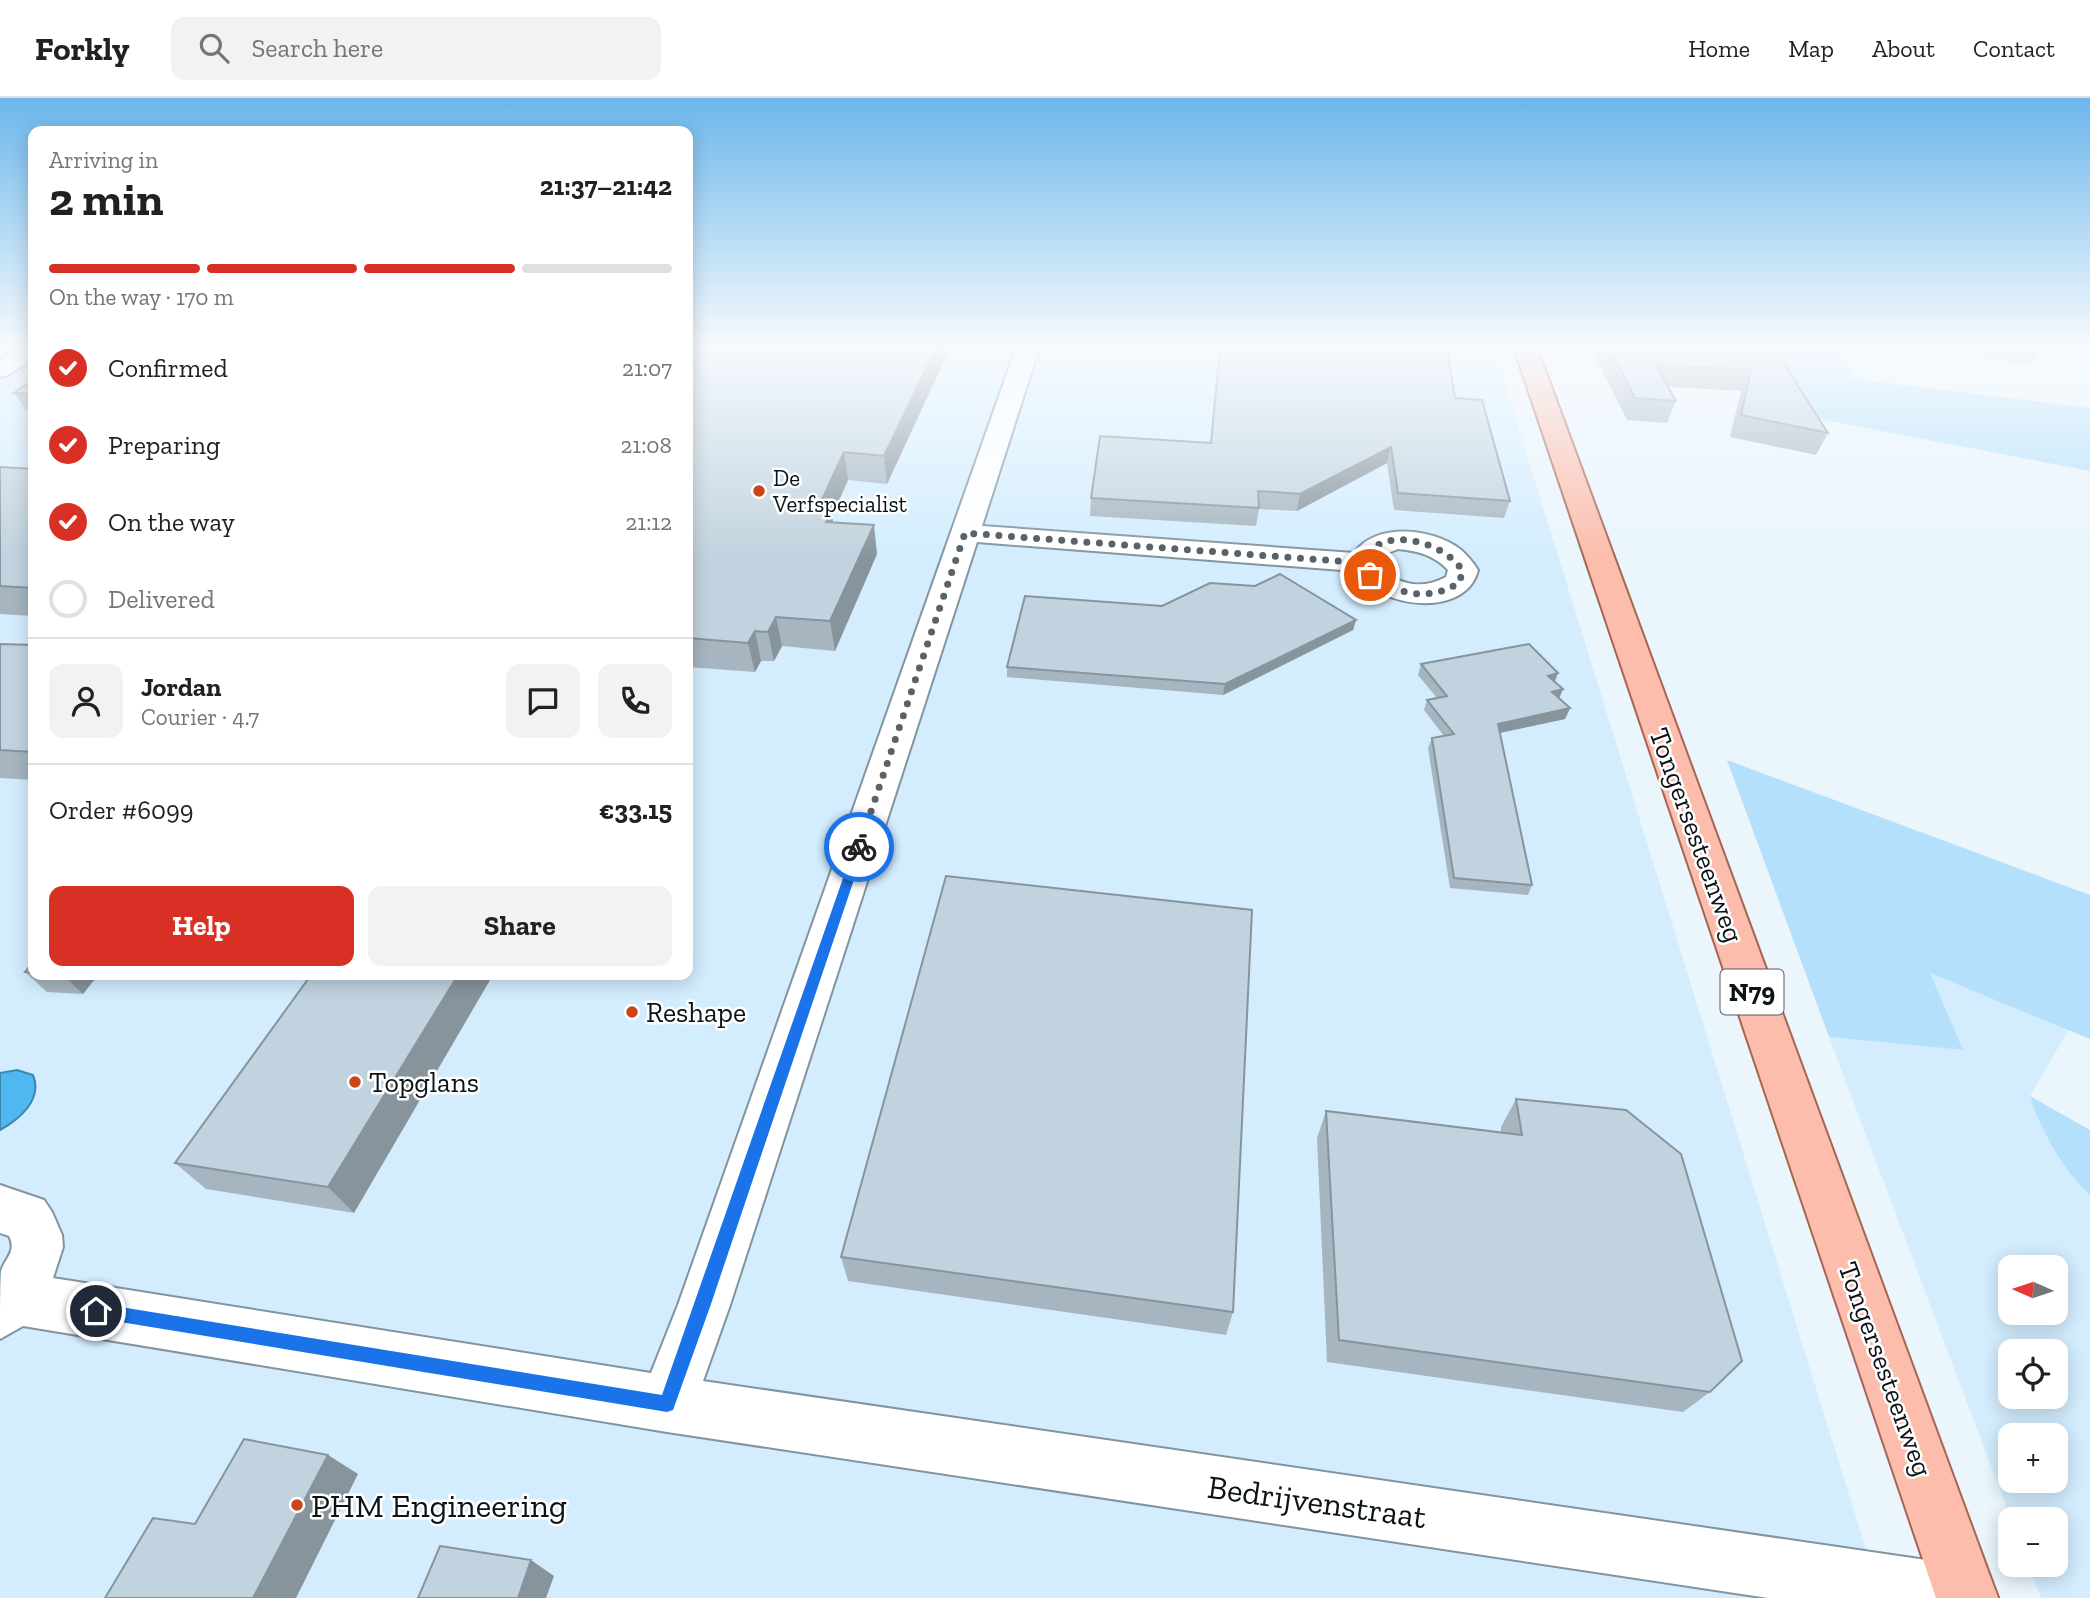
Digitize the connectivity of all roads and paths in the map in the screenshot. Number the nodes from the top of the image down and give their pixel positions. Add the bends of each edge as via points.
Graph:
1 (1004, 418) edge
2 (1550, 418) edge
3 (965, 533) junction
4 (1364, 563) dead end
5 (0, 1209) edge
6 (7, 1305) edge
7 (667, 1404) junction
8 (1967, 1597) edge

1 - 3 street
2 - 8 main road, Tongersesteenweg / N79
3 - 4 street
3 - 7 street
5 - 6 street, Bedrijvenstraat via 26,1217 37,1237 33,1266
6 - 7 street, Bedrijvenstraat
7 - 8 street, Bedrijvenstraat

